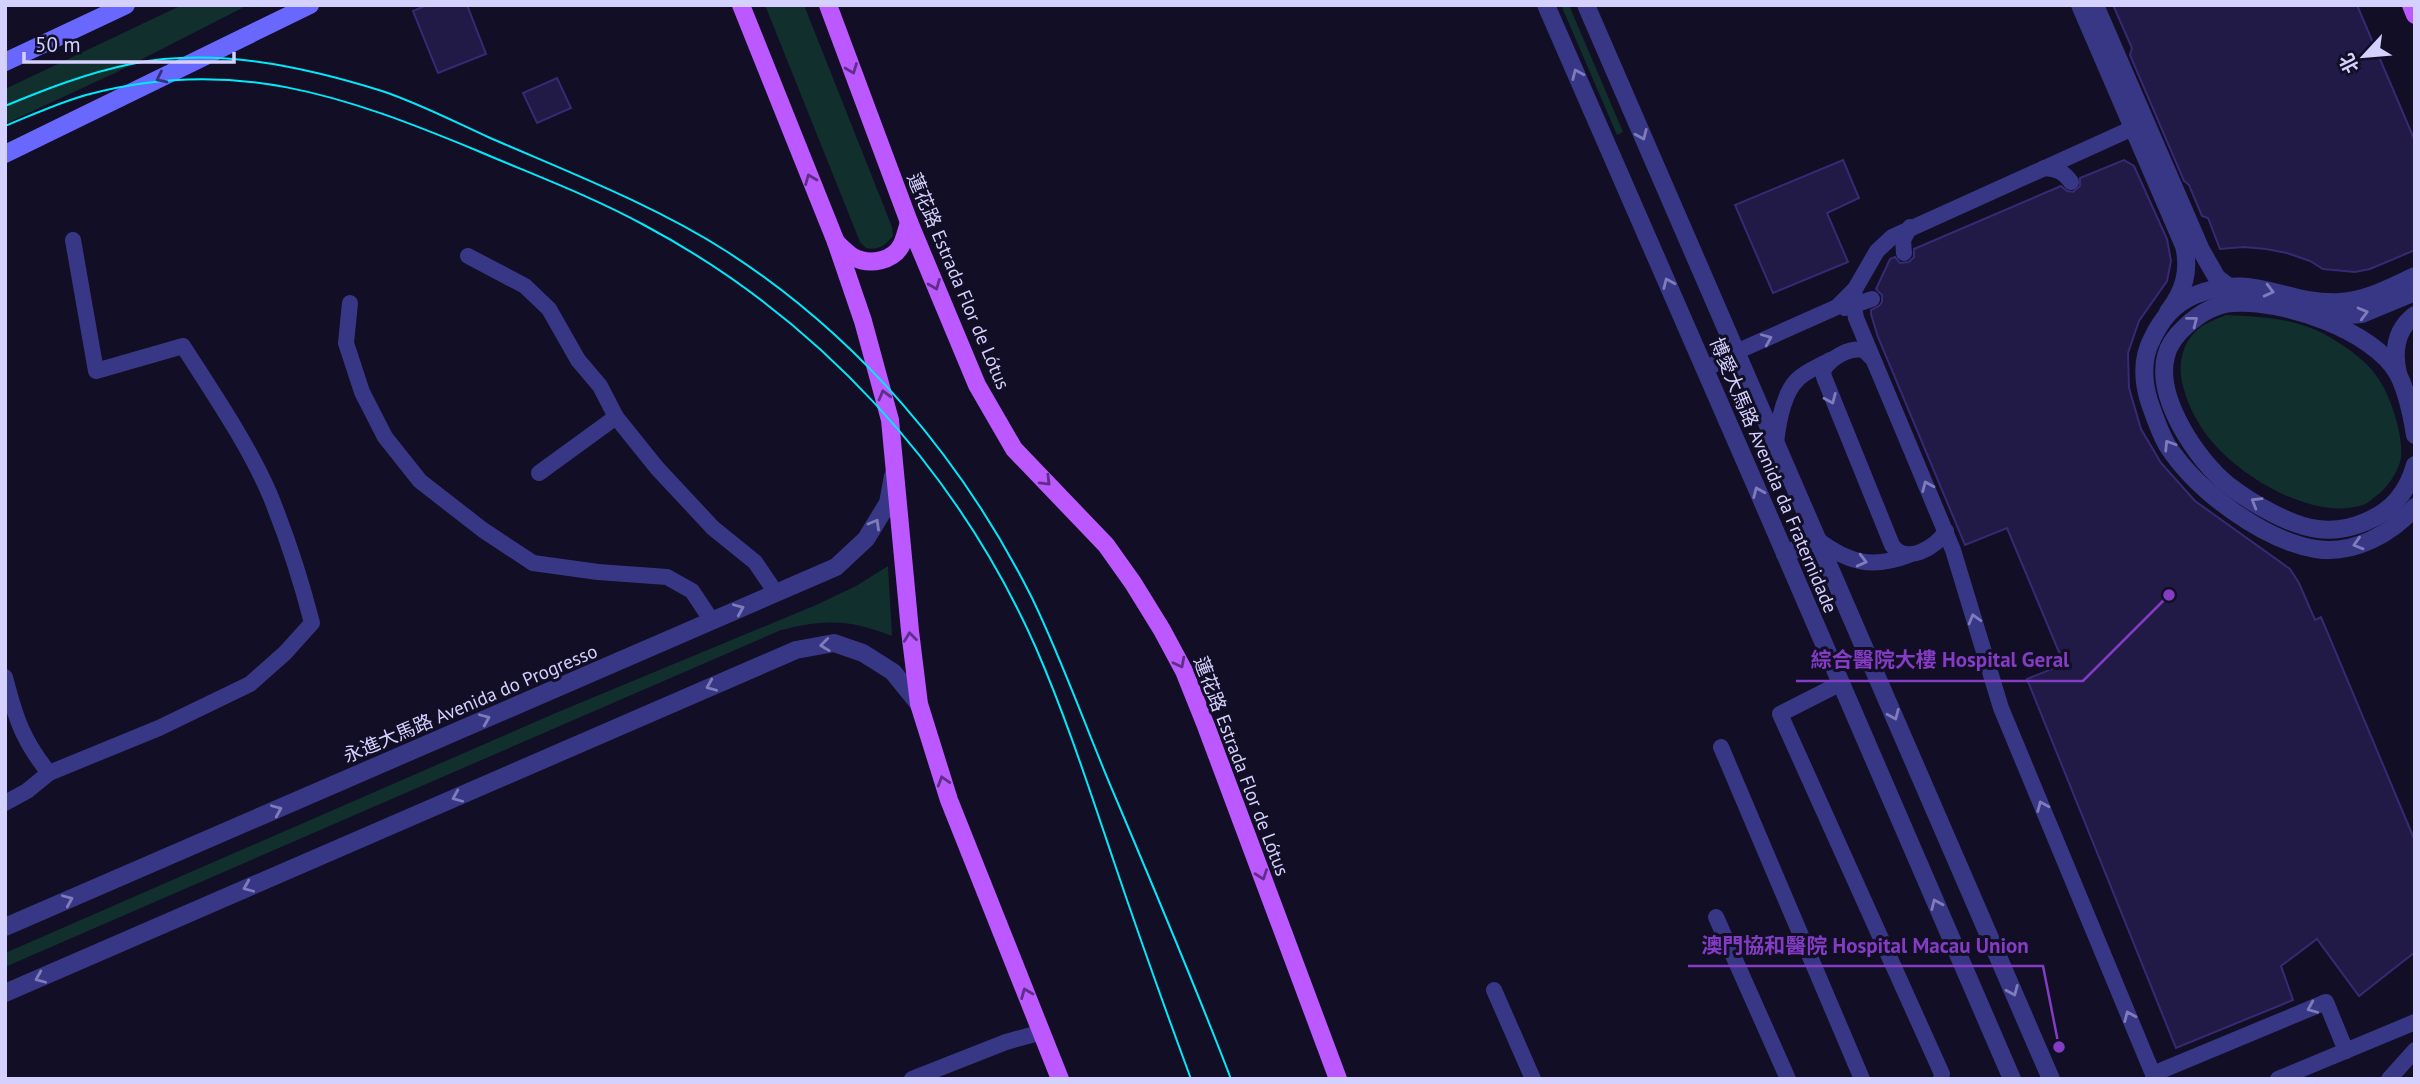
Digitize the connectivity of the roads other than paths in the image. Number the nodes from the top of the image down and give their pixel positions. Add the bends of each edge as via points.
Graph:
1 (126, 5) edge
2 (310, 5) edge
3 (741, 5) edge
4 (828, 5) edge
5 (1546, 5) edge
6 (1586, 5) edge
7 (2080, 5) edge
8 (2095, 5) edge
9 (2411, 5) edge
10 (2415, 15) edge
11 (5, 62) edge
12 (2139, 125) junction
13 (2075, 153) junction
14 (5, 154) edge
15 (2044, 168) junction
16 (909, 222) junction
17 (1910, 227) junction
18 (73, 240) dead end
19 (836, 242) junction
20 (1904, 253) dead end
21 (468, 256) dead end
22 (2415, 276) edge
23 (2415, 292) edge
24 (1854, 298) junction
25 (1872, 299) dead end
26 (350, 303) dead end
27 (2252, 303) junction
28 (2166, 314) junction
29 (2415, 315) edge
30 (2308, 316) junction
31 (1736, 352) junction
32 (1833, 359) junction
33 (1873, 360) junction
34 (1706, 369) junction
35 (2409, 386) edge
36 (616, 417) junction
37 (2415, 435) edge
38 (1776, 443) junction
39 (895, 462) junction
40 (2415, 465) edge
41 (538, 473) dead end
42 (2415, 507) edge
43 (1946, 531) junction
44 (1818, 540) junction
45 (1785, 554) junction
46 (1909, 555) junction
47 (776, 593) junction
48 (712, 621) junction
49 (5, 677) edge
50 (1841, 683) junction
51 (919, 704) junction
52 (1721, 747) dead end
53 (49, 773) junction
54 (5, 803) edge
55 (1716, 916) dead end
56 (5, 927) edge
57 (1493, 990) dead end
58 (5, 993) edge
59 (2415, 1022) edge
60 (1042, 1032) junction
61 (2415, 1050) edge
62 (2346, 1051) junction
63 (2415, 1057) edge
64 (2154, 1076) edge
65 (912, 1079) edge
66 (1060, 1079) edge
67 (1338, 1079) edge
68 (1533, 1079) edge
69 (1788, 1079) edge
70 (1863, 1079) edge
71 (1941, 1079) edge
72 (2011, 1079) edge
73 (2051, 1079) edge
74 (2278, 1079) edge
75 (2389, 1079) edge
76 (2406, 1079) edge

1 - 11 main road
2 -> 14 main road
19 -> 3 main road
4 -> 16 main road, 蓮花路 Estrada Flor de Lótus
34 -> 5 street, 博愛大馬路 Avenida da Fraternidade
6 -> 31 street, 博愛大馬路 Avenida da Fraternidade
7 - 12 street
8 - 12 street
9 - 10 main road
12 - 13 lane
12 - 27 street via 2208,263 2222,284
12 - 28 street via 2188,261 2181,291
13 - 15 lane
13 - 15 lane via 2071,182 2057,169
15 - 17 lane
16 - 19 main road via 902,246 880,261 854,257
16 -> 67 main road, 蓮花路 Estrada Flor de Lótus via 977,385 1014,449 1106,545 1184,671
17 - 20 lane via 1903,240
17 - 24 lane via 1883,245
18 - 53 lane via 96,371 183,346 269,494 312,623 250,684
39 -> 19 main road via 890,420
21 - 36 lane via 525,286 549,309
28 -> 22 street, bridge via 2186,299 2222,286 2242,285 2314,301 2344,302
30 -> 23 street via 2362,314
24 - 25 lane
31 -> 24 lane
24 - 33 lane via 1856,318
26 - 48 lane via 346,343 362,391 385,437 420,481 533,563 667,577 692,591
27 - 30 street
40 -> 27 street via 2404,492 2379,516 2339,529 2294,523 2228,484 2181,428 2164,379 2165,357 2172,340 2198,316 2231,303
42 -> 28 street, bridge via 2385,533 2363,543 2318,549 2287,541 2227,506 2184,467 2154,417 2145,387 2145,358
29 - 35 street via 2399,334 2395,348
30 - 35 street via 2360,337
31 - 34 lane
31 - 38 street, 博愛大馬路 Avenida da Fraternidade
32 - 33 lane via 1859,348
32 - 38 lane via 1792,386 1780,415
32 -> 46 lane via 1824,371 1825,384 1892,545
43 -> 33 lane
45 -> 34 street, 博愛大馬路 Avenida da Fraternidade
35 - 37 street
36 - 41 lane
36 - 47 lane via 713,528 755,562
38 - 44 street, 博愛大馬路 Avenida da Fraternidade
47 -> 39 street, 永進大馬路 Avenida do Progresso via 836,567 866,539 887,503
51 -> 39 main road
43 - 46 lane via 1939,542
64 -> 43 lane via 2001,708
44 - 45 street
44 -> 46 lane via 1845,556 1874,564
44 -> 73 street, 博愛大馬路 Avenida da Fraternidade
45 - 50 street, 博愛大馬路 Avenida da Fraternidade
48 -> 47 street, 永進大馬路 Avenida do Progresso
56 -> 48 street, 永進大馬路 Avenida do Progresso
49 - 53 lane via 15,717 32,752
50 - 71 lane via 1780,714
72 -> 50 street, 博愛大馬路 Avenida da Fraternidade
51 -> 58 street via 893,672 863,653 834,643 796,650
60 -> 51 main road via 949,800
52 - 70 lane
53 - 54 lane
55 - 69 lane
57 - 68 lane
59 - 62 lane
60 - 65 lane
60 - 66 main road
61 - 75 lane
62 -> 64 lane via 2326,1002
62 - 74 lane
63 - 76 lane

